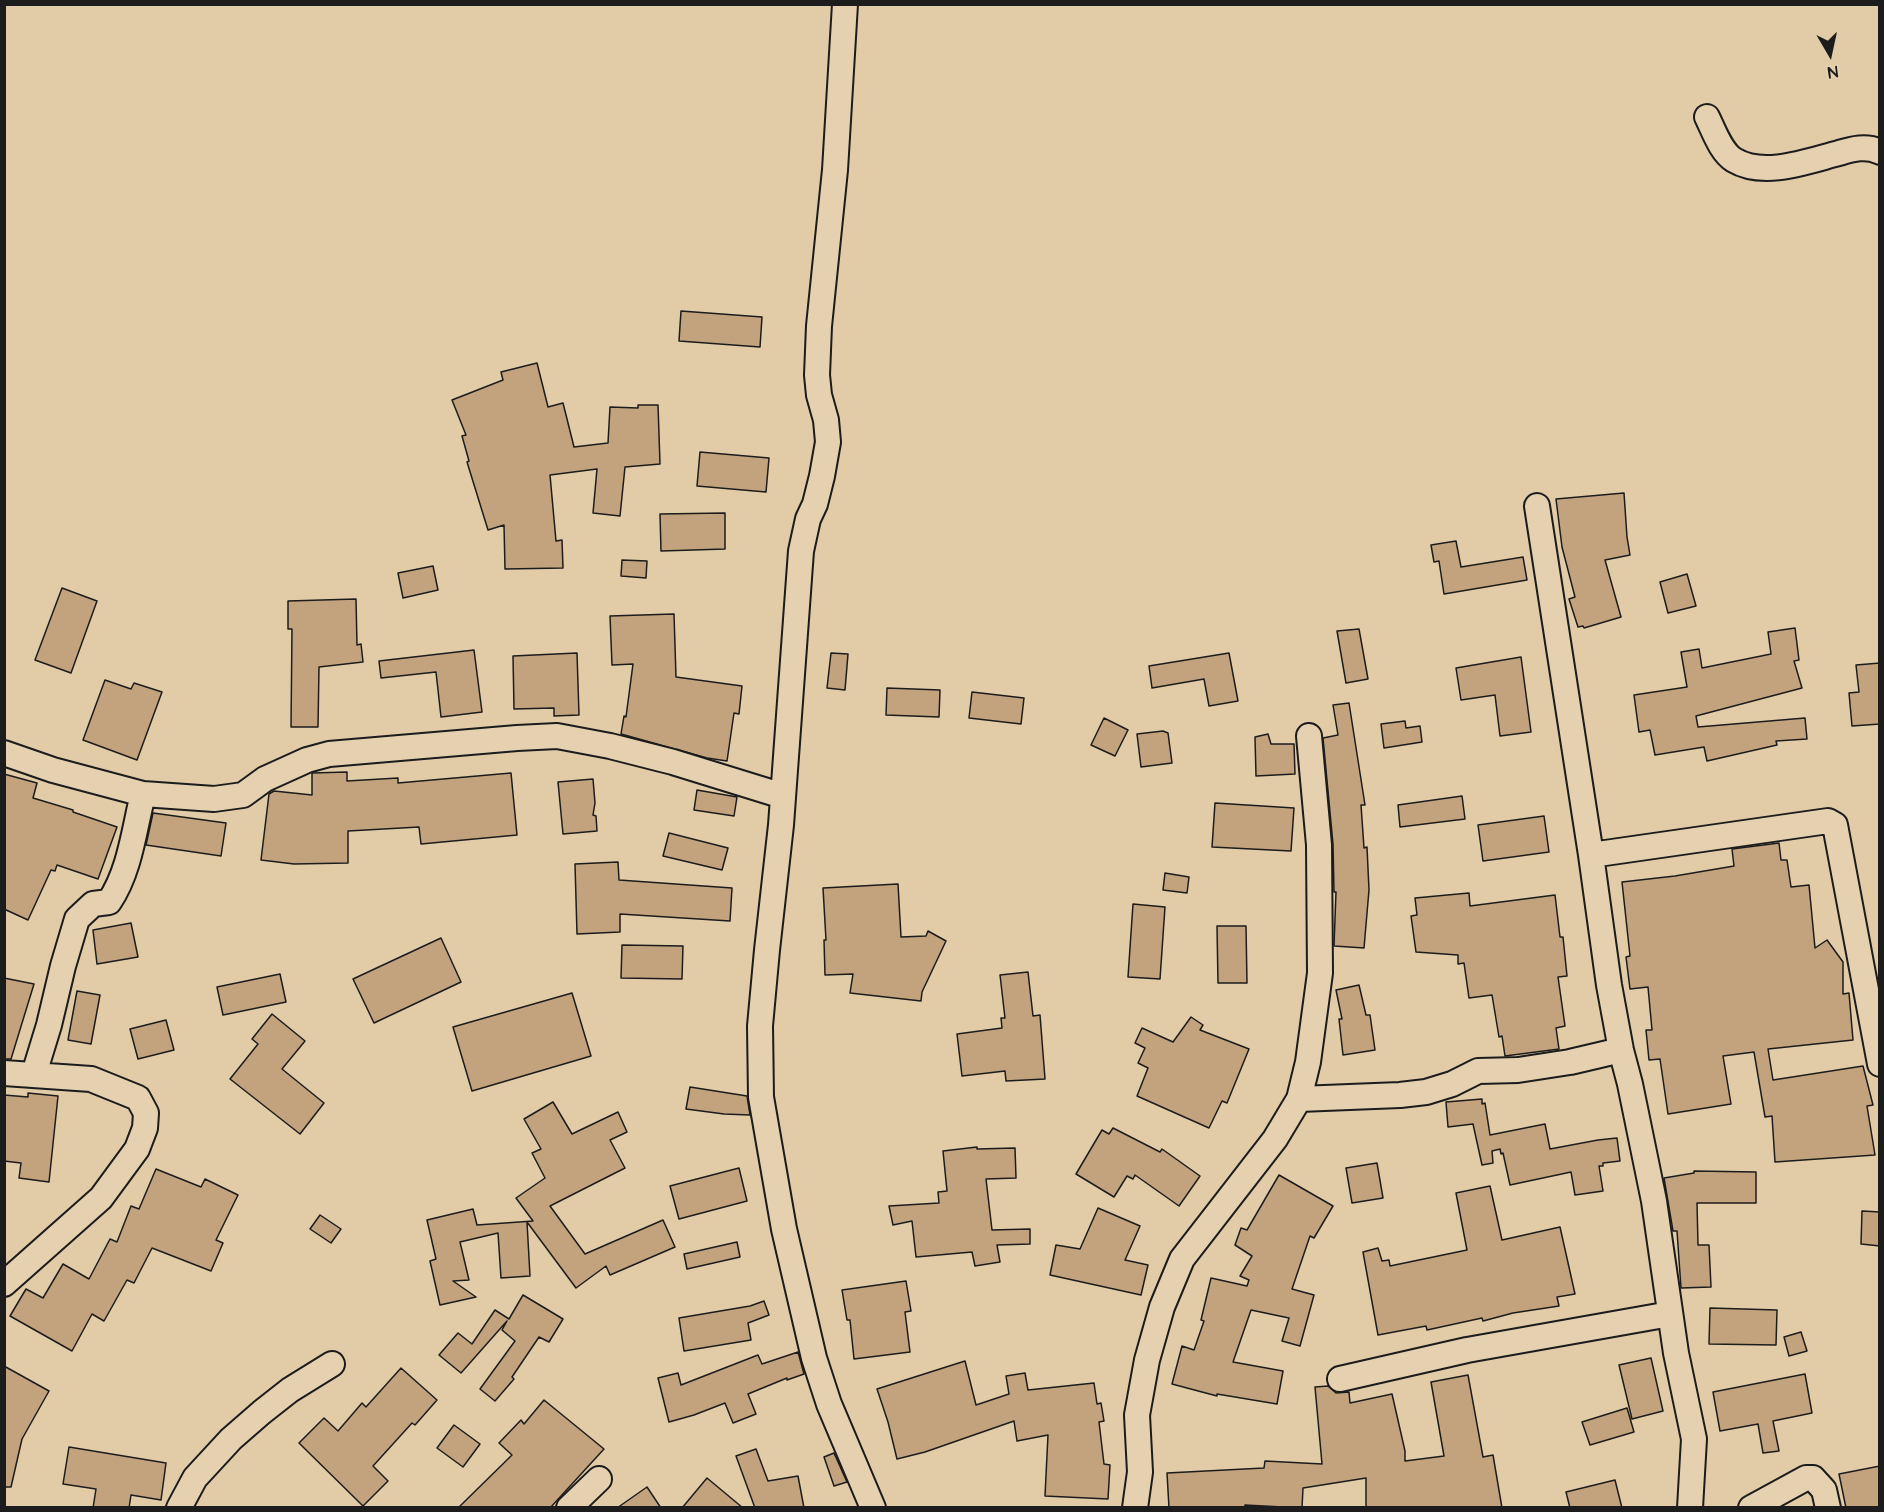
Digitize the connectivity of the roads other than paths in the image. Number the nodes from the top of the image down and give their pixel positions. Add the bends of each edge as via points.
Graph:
1 (845, 4) edge
2 (1707, 117) dead end
3 (1880, 152) edge
4 (1537, 506) dead end
5 (1310, 736) dead end
6 (4, 753) edge
7 (143, 794) junction
8 (783, 796) junction
9 (1592, 855) junction
10 (1621, 1050) junction
11 (1880, 1064) edge
12 (4, 1073) edge
13 (34, 1074) junction
14 (1299, 1100) junction
15 (4, 1284) edge
16 (1670, 1314) junction
17 (332, 1364) dead end
18 (1340, 1379) dead end
19 (599, 1479) dead end
20 (179, 1508) edge
21 (569, 1508) edge
22 (873, 1508) edge
23 (1135, 1508) edge
24 (1690, 1508) edge
25 (1751, 1508) edge
26 (1828, 1508) edge

1 - 8 street via 817,365 828,442 801,551
2 - 3 street via 1722,147 1733,160 1747,165 1772,169 1858,148
4 - 9 street
5 - 14 street via 1318,844 1320,973
6 - 7 street
7 - 8 street via 214,799 243,795 265,779 329,754 557,736 673,762
7 - 13 street via 117,891 109,902 93,904 77,919
8 - 22 street via 760,1026 761,1097 784,1229 814,1358
9 - 10 street
9 - 11 street via 1828,822 1834,825
10 - 14 street via 1518,1070 1478,1071 1426,1092
10 - 16 street via 1654,1201
12 - 13 street
13 - 15 street via 91,1079 138,1098 146,1113 145,1128 137,1149 101,1198
14 - 23 street via 1275,1139 1182,1259 1162,1307 1137,1414 1140,1472
16 - 18 street via 1467,1350
16 - 24 street via 1694,1439
17 - 20 street via 290,1390 231,1439 195,1478
19 - 21 street
25 - 26 street via 1806,1478 1813,1478 1824,1491

